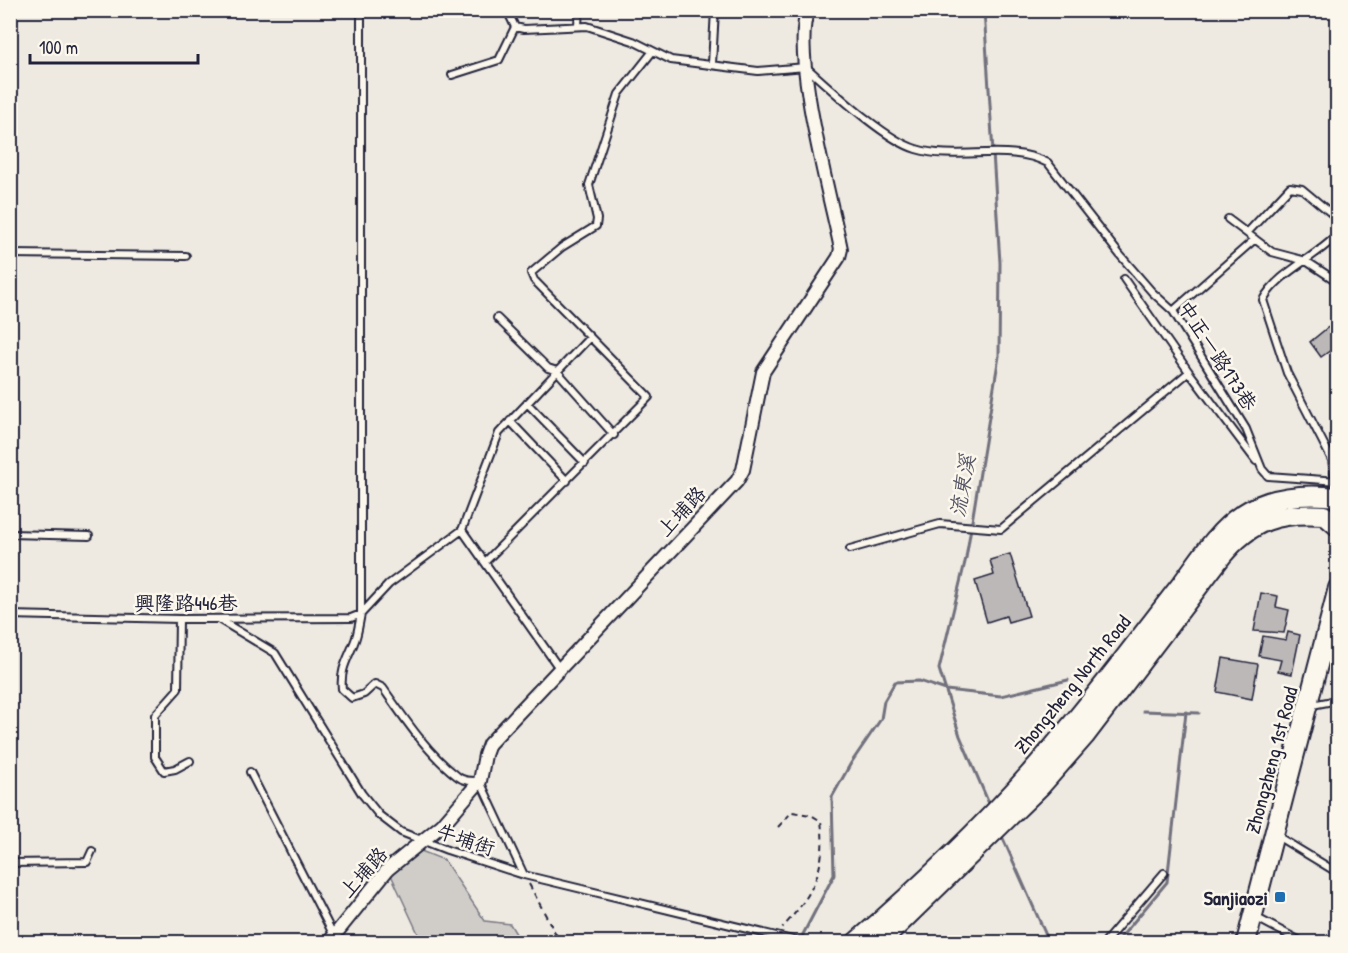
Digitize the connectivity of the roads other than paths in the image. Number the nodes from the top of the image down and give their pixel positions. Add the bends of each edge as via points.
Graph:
1 (361, 10) edge
2 (507, 10) edge
3 (579, 10) edge
4 (715, 10) edge
5 (808, 10) edge
6 (578, 25) junction
7 (514, 27) junction
8 (653, 51) junction
9 (712, 64) junction
10 (806, 67) junction
11 (452, 75) dead end
12 (1228, 219) dead end
13 (1338, 219) edge
14 (1247, 232) junction
15 (1338, 234) edge
16 (1255, 239) junction
17 (10, 254) edge
18 (186, 256) dead end
19 (1306, 261) junction
20 (1124, 279) dead end
21 (1338, 282) edge
22 (1173, 311) junction
23 (496, 318) dead end
24 (590, 337) junction
25 (557, 371) junction
26 (1189, 372) junction
27 (527, 403) junction
28 (510, 421) junction
29 (614, 435) junction
30 (585, 463) junction
31 (1262, 469) junction
32 (567, 481) junction
33 (1337, 486) edge
34 (1338, 527) edge
35 (462, 530) junction
36 (10, 534) edge
37 (89, 536) dead end
38 (850, 549) dead end
39 (486, 561) junction
40 (1338, 588) edge
41 (361, 614) junction
42 (10, 615) edge
43 (179, 619) junction
44 (217, 619) junction
45 (559, 668) junction
46 (1338, 700) edge
47 (1309, 705) junction
48 (190, 760) dead end
49 (250, 772) dead end
50 (480, 781) junction
51 (1275, 834) junction
52 (979, 839) junction
53 (420, 840) junction
54 (92, 851) dead end
55 (10, 863) edge
56 (1164, 873) dead end
57 (1338, 873) edge
58 (524, 875) junction
59 (1253, 916) junction
60 (332, 939) edge
61 (798, 942) edge
62 (856, 942) edge
63 (882, 942) edge
64 (1105, 942) edge
65 (1246, 942) edge
66 (1302, 942) edge

1 - 41 lane
2 - 7 lane
3 - 6 lane
4 - 9 lane
5 - 10 street, 上埔路 via 804,33
6 - 7 lane
6 - 8 lane
7 - 11 lane via 499,60
8 - 9 lane via 671,60
8 - 24 lane via 619,94 589,185 596,226 531,273
9 - 10 lane via 758,71
10 - 22 lane, 中正一路173巷 via 844,101 900,142 916,149 944,154 1033,155 1048,163 1120,255
10 - 45 street, 上埔路 via 841,249 839,257 763,372 743,470 737,481
12 - 14 lane
13 - 14 lane via 1302,189 1290,187
14 - 16 lane
15 - 19 lane
16 - 19 lane via 1272,252
16 - 22 lane
17 - 18 lane
19 - 21 lane
19 - 33 lane via 1269,288 1263,300 1287,373 1332,460
20 - 26 lane
22 - 31 lane, 中正一路173巷 via 1246,429
23 - 25 lane via 548,368
24 - 25 lane
24 - 29 lane via 649,397
25 - 27 lane
25 - 29 lane
26 - 31 lane
26 - 38 lane via 1001,529 940,524
27 - 28 lane
27 - 30 lane
28 - 32 lane
28 - 35 lane via 499,433
29 - 30 lane
30 - 32 lane
31 - 33 lane via 1268,476
32 - 39 lane
33 - 52 main road, Zhongzheng North Road via 1273,500 1240,516 1210,546 1076,720 1012,792
34 - 52 main road, Zhongzheng North Road via 1324,515 1282,516 1242,534 1084,736 1015,813
35 - 39 lane
35 - 41 lane via 389,584
36 - 37 lane
39 - 45 lane
40 - 47 main road, Zhongzheng 1st Road
41 - 44 lane, 興隆路446巷 via 351,618
41 - 50 lane via 355,642 341,675 342,689 352,698 375,684 383,688 458,777
42 - 43 lane, 興隆路446巷
43 - 44 lane, 興隆路446巷
43 - 48 lane via 178,689 155,715 155,757 164,771
44 - 53 lane, 牛埔街 via 276,653 370,804 393,827
45 - 50 street, 上埔路 via 489,744
46 - 47 lane
47 - 51 main road, Zhongzheng 1st Road
49 - 60 lane
50 - 53 street, 上埔路 via 442,825
50 - 58 lane
51 - 57 lane
51 - 59 main road, Zhongzheng 1st Road
52 - 62 main road, Zhongzheng North Road
52 - 63 main road, Zhongzheng North Road
53 - 58 lane, 牛埔街
53 - 60 street, 上埔路 via 388,869
54 - 55 lane via 87,862
56 - 64 lane
58 - 61 lane, 牛埔街
59 - 65 main road, Zhongzheng 1st Road
59 - 66 lane

